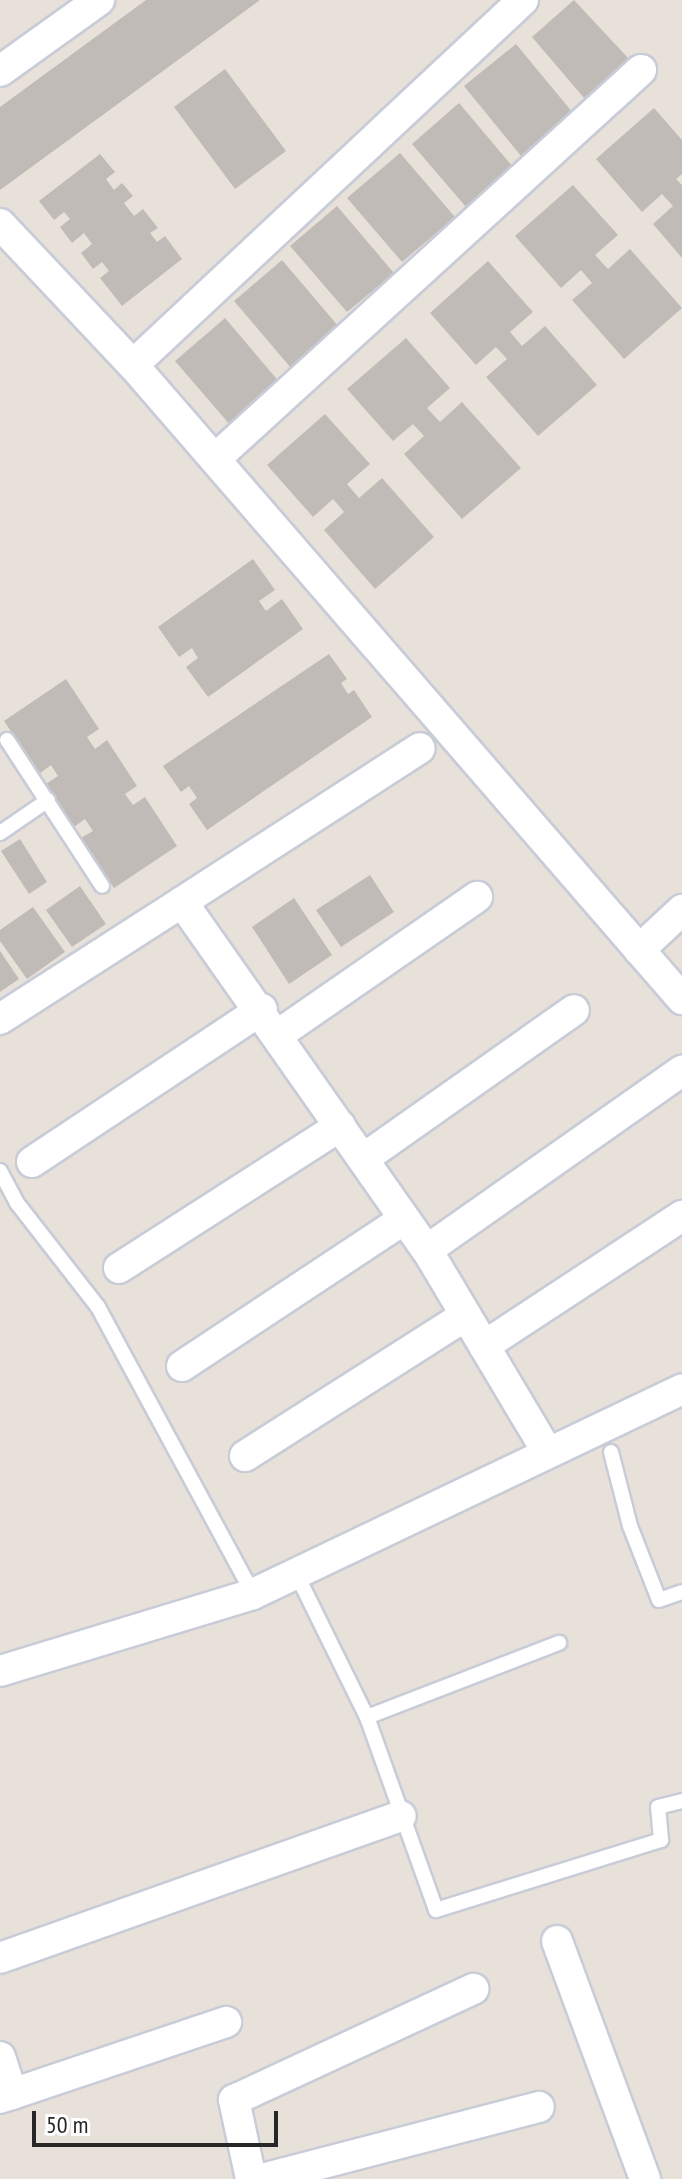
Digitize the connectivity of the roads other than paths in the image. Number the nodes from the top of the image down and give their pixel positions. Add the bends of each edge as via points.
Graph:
1 (99, 0) edge
2 (523, 0) edge
3 (641, 70) dead end
4 (0, 71) edge
5 (0, 224) edge
6 (133, 365) junction
7 (215, 459) junction
8 (7, 740) dead end
9 (420, 748) dead end
10 (48, 800) junction
11 (0, 833) edge
12 (102, 886) dead end
13 (477, 897) dead end
14 (182, 902) junction
15 (682, 910) edge
16 (639, 950) junction
17 (682, 999) edge
18 (262, 1009) junction
19 (574, 1010) dead end
20 (0, 1019) edge
21 (279, 1034) junction
22 (682, 1071) edge
23 (340, 1126) junction
24 (363, 1159) junction
25 (32, 1162) dead end
26 (0, 1171) edge
27 (682, 1216) edge
28 (404, 1219) junction
29 (427, 1250) junction
30 (119, 1268) dead end
31 (466, 1315) junction
32 (484, 1346) junction
33 (182, 1366) dead end
34 (682, 1389) edge
35 (611, 1452) dead end
36 (548, 1453) junction
37 (245, 1456) dead end
38 (296, 1573) junction
39 (682, 1592) edge
40 (253, 1594) junction
41 (559, 1643) dead end
42 (0, 1671) edge
43 (367, 1717) junction
44 (682, 1801) edge
45 (401, 1816) junction
46 (557, 1941) dead end
47 (0, 1958) edge
48 (473, 1989) dead end
49 (226, 2022) dead end
50 (0, 2057) edge
51 (6, 2096) edge
52 (539, 2107) dead end
53 (251, 2179) edge
54 (262, 2179) edge
55 (645, 2179) edge

1 - 4 street
2 - 6 street
3 - 7 street
5 - 6 street
6 - 7 street
7 - 16 street
8 - 10 lane
9 - 14 street
10 - 11 lane
10 - 12 lane
13 - 21 street
14 - 18 street
14 - 20 street
15 - 16 street
16 - 17 street
18 - 21 street
18 - 25 street
19 - 24 street
21 - 23 street
22 - 29 street
23 - 24 street
23 - 30 street
24 - 28 street
26 - 40 lane via 17,1203 98,1307
27 - 32 street
28 - 29 street
28 - 33 street
29 - 31 street
31 - 32 street
31 - 37 street
32 - 36 street
34 - 36 street
35 - 39 lane via 630,1526 659,1600
36 - 38 street
38 - 40 street
38 - 43 lane
40 - 42 street
41 - 43 lane
43 - 45 lane
44 - 45 lane via 658,1807 661,1840 436,1910
45 - 47 street
46 - 55 street
48 - 53 street via 234,2100
49 - 51 street
50 - 51 street
52 - 54 street

